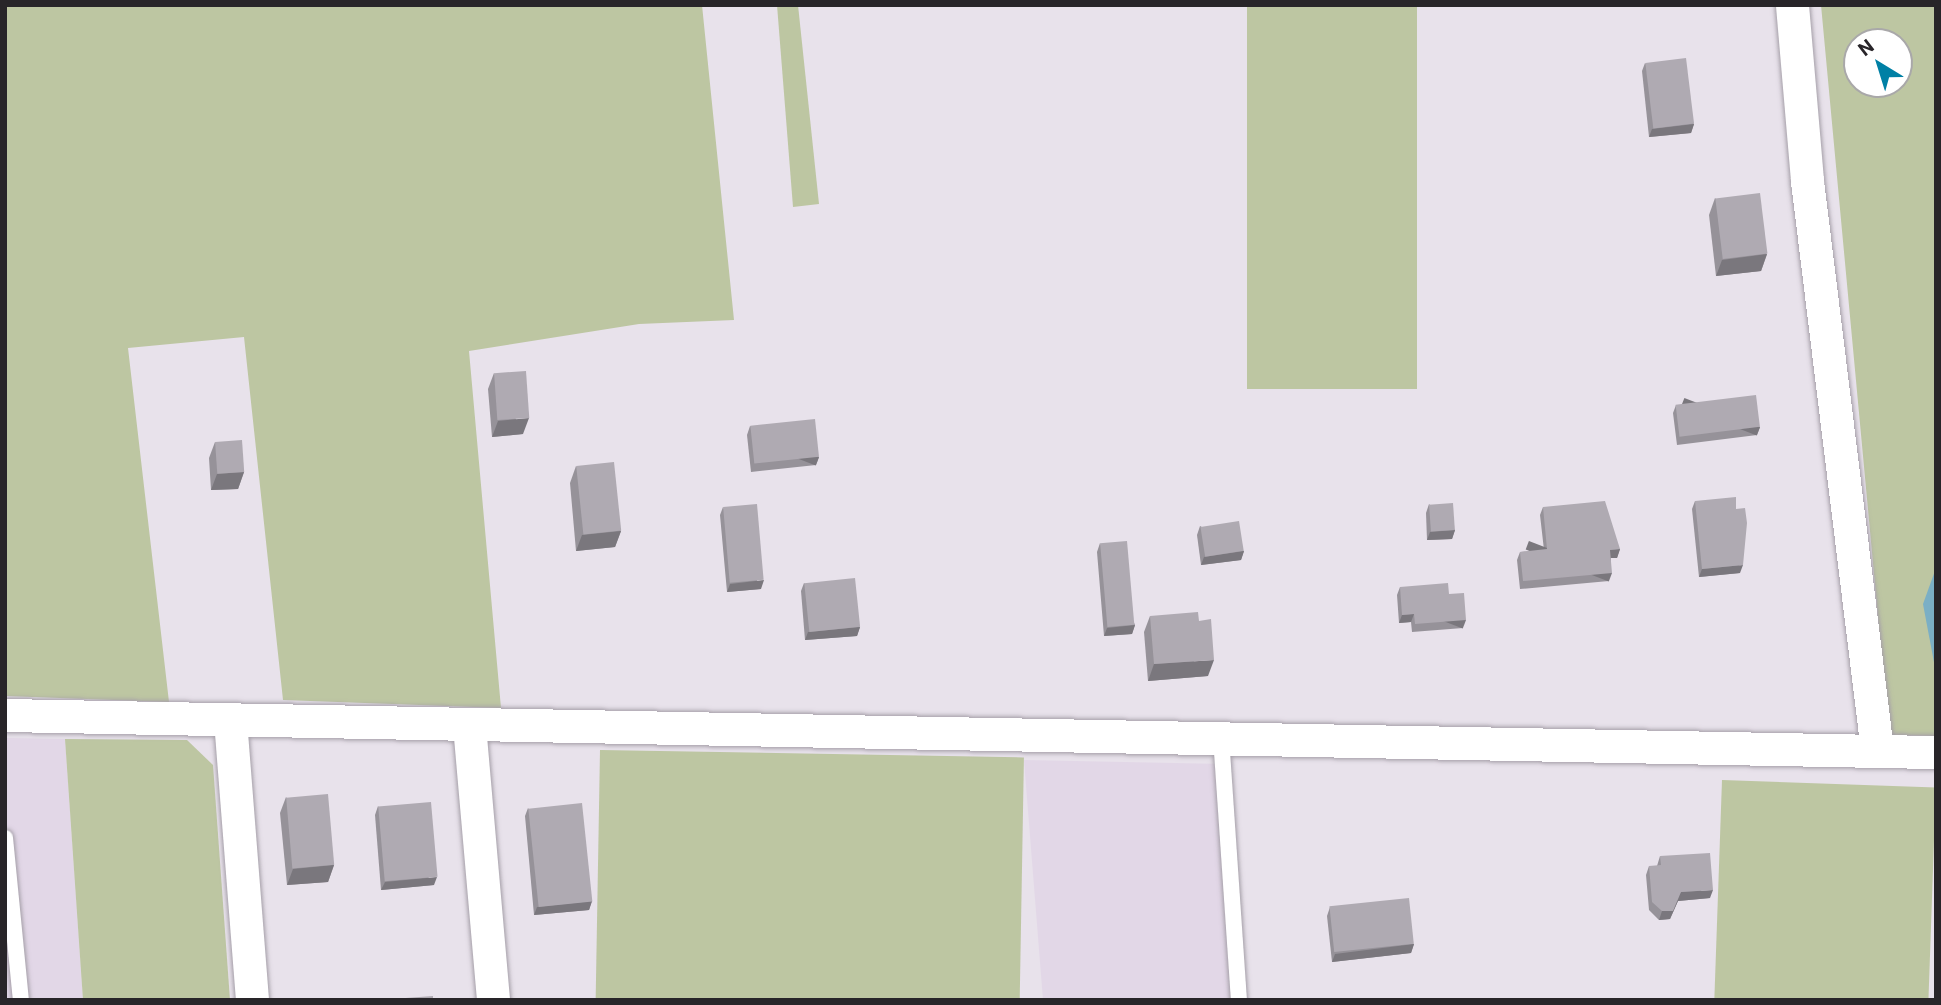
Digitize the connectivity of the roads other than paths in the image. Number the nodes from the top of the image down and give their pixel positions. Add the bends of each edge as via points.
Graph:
1 (1792, 5) edge
2 (5, 715) edge
3 (230, 720) junction
4 (469, 725) junction
5 (1221, 737) junction
6 (1877, 750) junction
7 (1936, 752) edge
8 (5, 838) edge
9 (21, 1000) edge
10 (252, 1000) edge
11 (493, 1000) edge
12 (1239, 1000) edge

1 - 6 street via 1807,181
2 - 3 street
3 - 4 street
3 - 10 street
4 - 5 street
4 - 11 street
5 - 6 street
5 - 12 lane
6 - 7 street
8 - 9 lane

